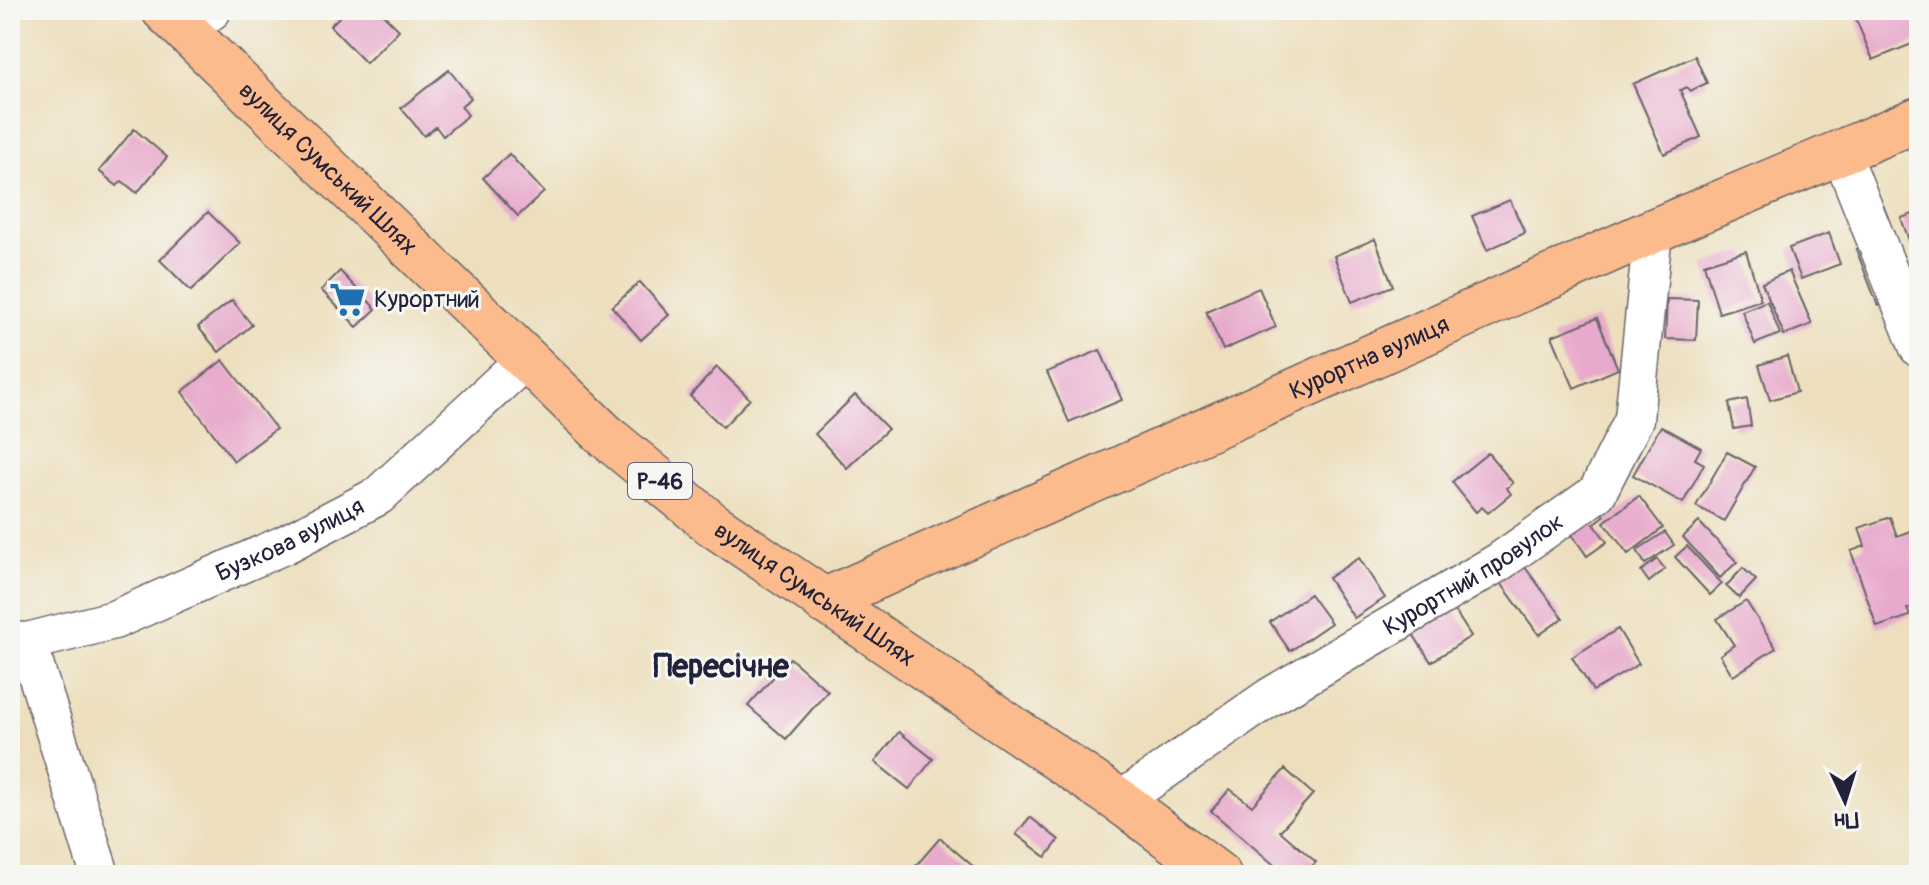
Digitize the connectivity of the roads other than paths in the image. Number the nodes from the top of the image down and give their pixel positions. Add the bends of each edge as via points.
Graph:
1 (187, 17) edge
2 (1919, 119) edge
3 (1841, 152) junction
4 (1653, 231) junction
5 (1919, 348) edge
6 (526, 359) junction
7 (823, 601) junction
8 (18, 641) edge
9 (1120, 801) junction
10 (100, 875) edge
11 (1219, 875) edge

1 - 6 main road, вулиця Сумський Шлях / Р-46
2 - 3 main road, Курортна вулиця
3 - 4 main road, Курортна вулиця
3 - 5 street
4 - 7 main road, Курортна вулиця
4 - 9 street, Курортний провулок via 1634,419 1597,493 1499,562 1270,697
6 - 7 main road, вулиця Сумський Шлях / Р-46 via 608,438 712,524
6 - 8 street, Бузкова вулиця via 378,496 286,544 114,620
7 - 9 main road, вулиця Сумський Шлях / Р-46
8 - 10 street
9 - 11 main road, вулиця Сумський Шлях / Р-46

